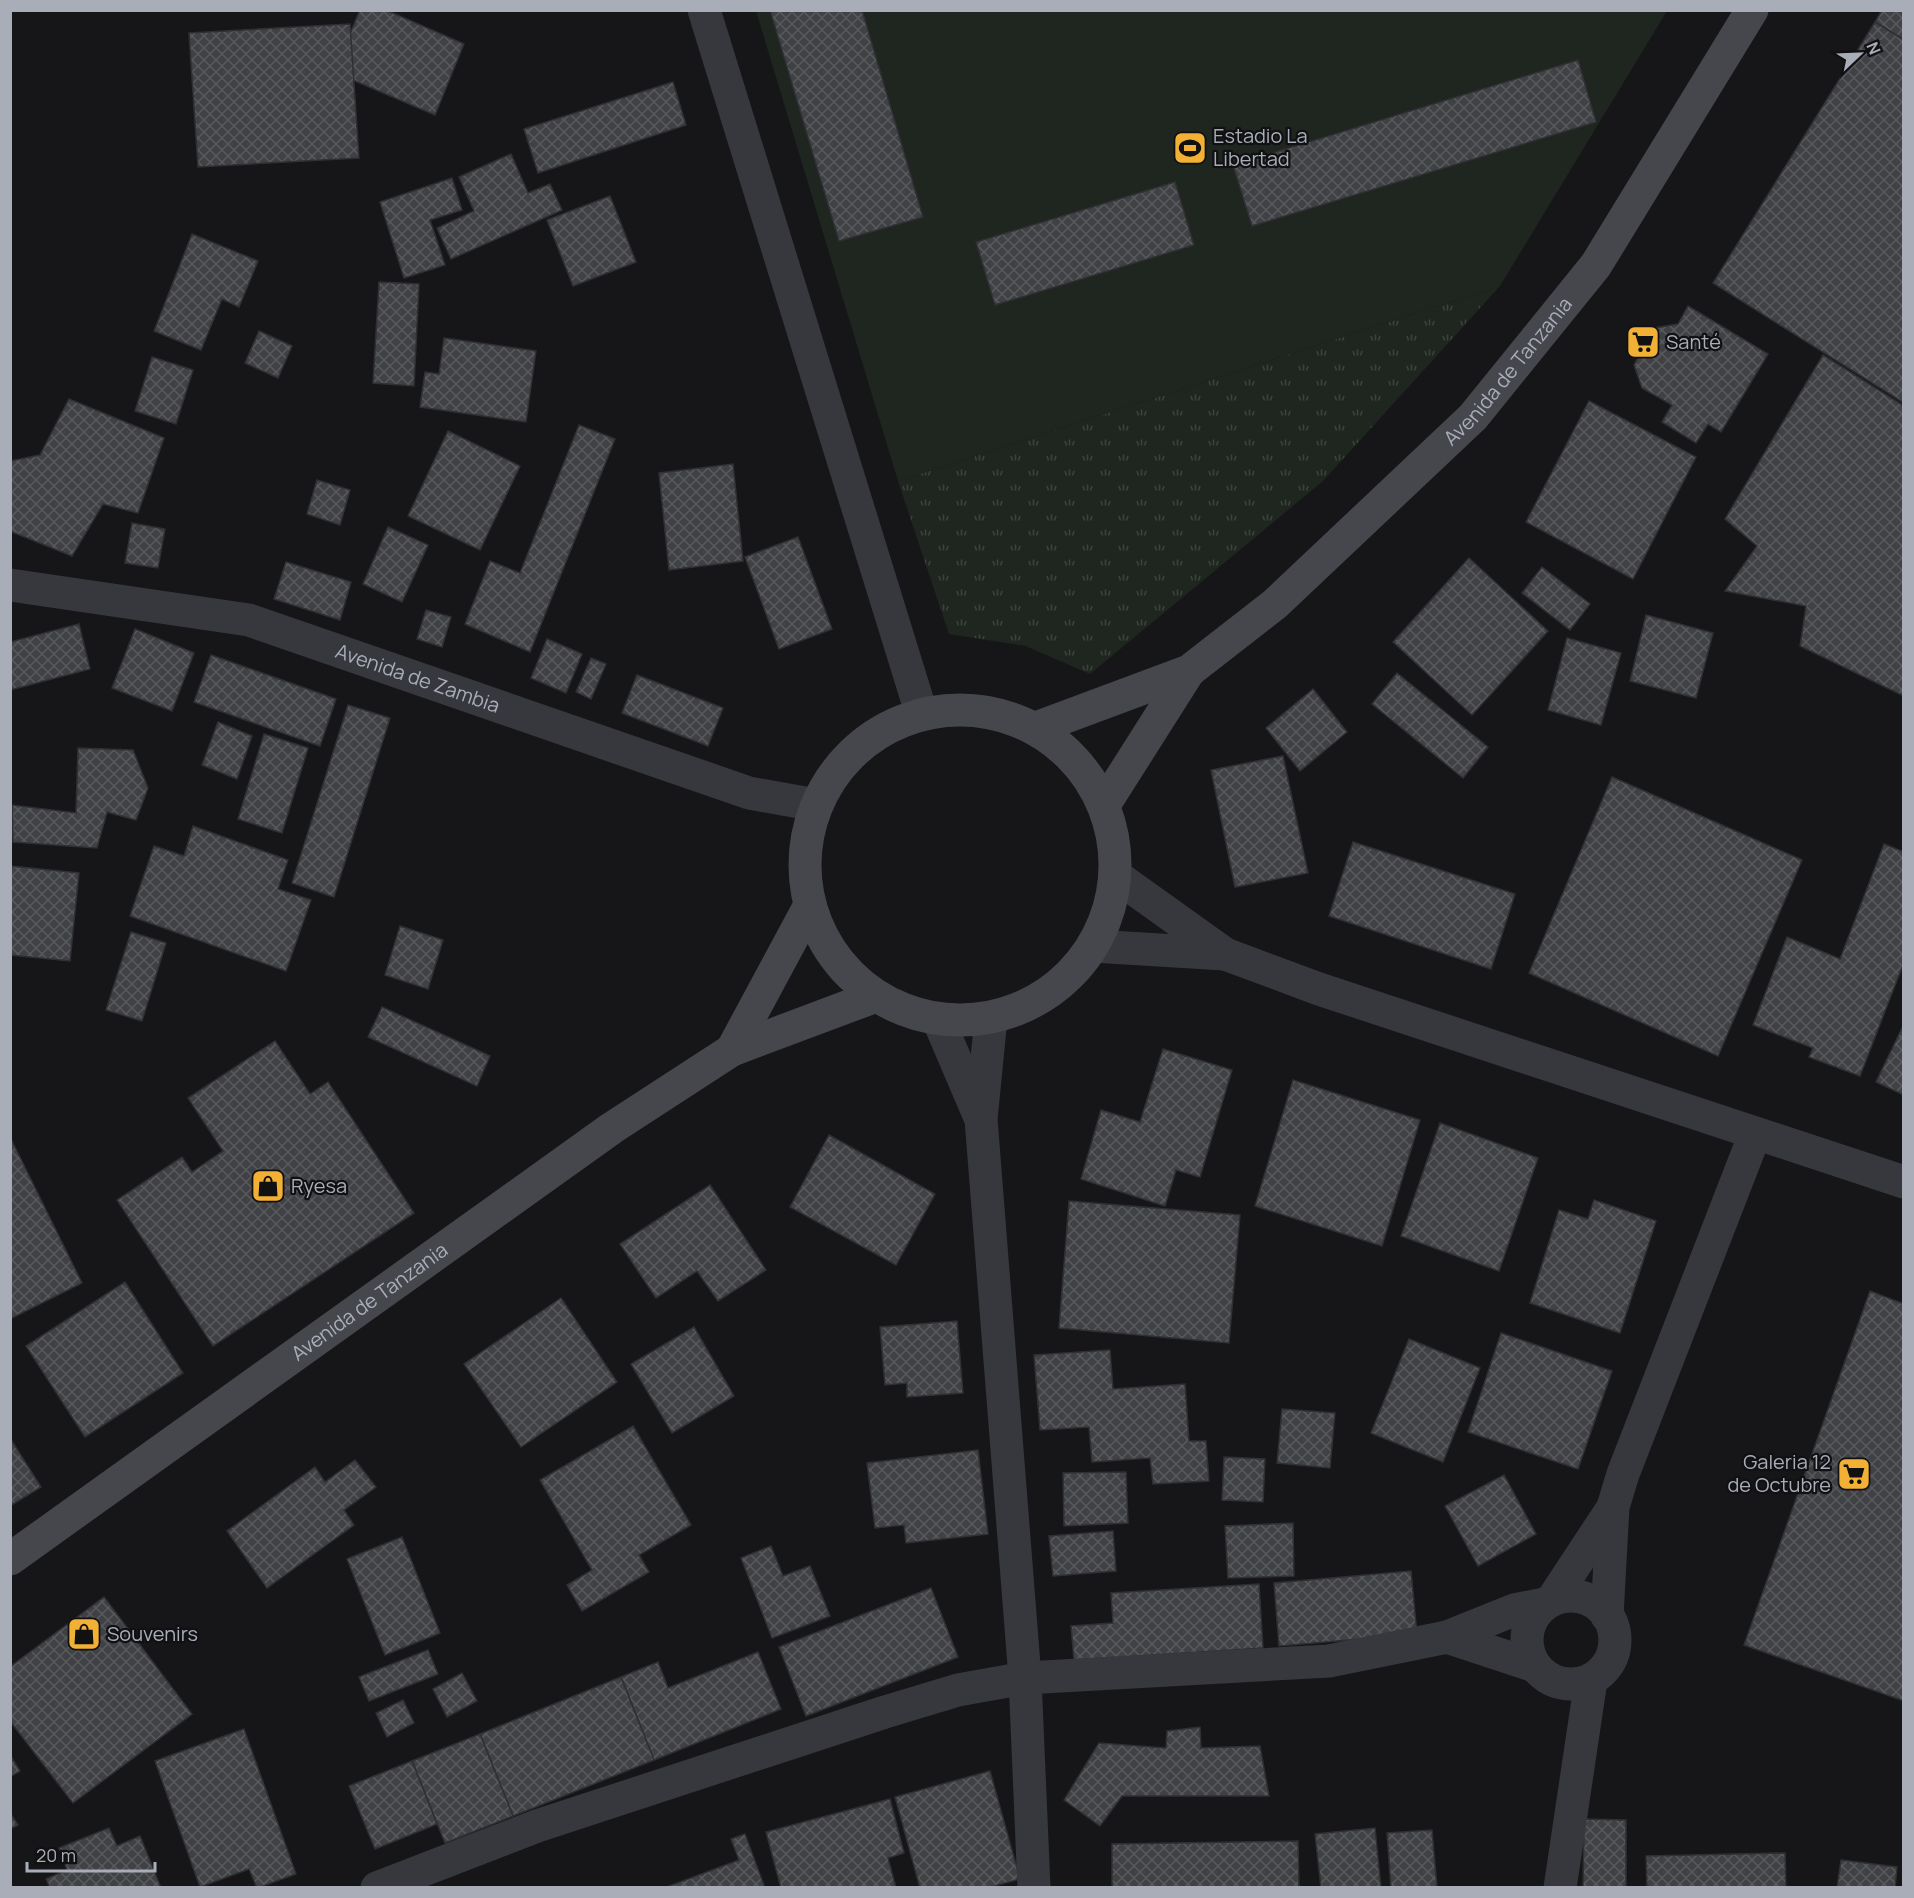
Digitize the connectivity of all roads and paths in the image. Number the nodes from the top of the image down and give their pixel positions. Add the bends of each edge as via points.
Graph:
1 (704, 10) edge
2 (1752, 10) edge
3 (10, 585) edge
4 (1189, 671) junction
5 (921, 712) junction
6 (1036, 728) junction
7 (816, 805) junction
8 (1104, 805) junction
9 (1116, 876) junction
10 (810, 906) junction
11 (1093, 946) junction
12 (1225, 954) junction
13 (876, 996) junction
14 (991, 1018) junction
15 (938, 1019) junction
16 (732, 1050) junction
17 (981, 1119) junction
18 (1755, 1134) junction
19 (1904, 1182) edge
20 (1613, 1507) junction
21 (10, 1559) edge
22 (1548, 1602) junction
23 (1607, 1616) junction
24 (1446, 1637) junction
25 (1535, 1666) junction
26 (1025, 1678) junction
27 (1591, 1680) junction
28 (377, 1887) edge
29 (1034, 1887) edge
30 (1560, 1887) edge

1 - 5 street
2 - 4 main road, Avenida de Tanzania via 1596,265 1473,417 1275,604
3 - 7 street, Avenida de Zambia via 249,620 749,793
4 - 6 main road, Avenida de Tanzania
4 - 8 main road, Avenida de Tanzania
5 - 6 main road via 960,708 989,712
5 - 7 main road via 877,732 840,764
6 - 8 main road via 1077,761
7 - 10 main road via 807,838 805,872
8 - 9 main road via 1114,840
9 - 11 main road via 1109,912
9 - 12 street
10 - 13 main road via 825,940 847,971
10 - 16 main road, Avenida de Tanzania
11 - 12 street
11 - 14 main road via 1074,972 1050,993
12 - 18 street
13 - 15 main road via 906,1011
13 - 16 main road, Avenida de Tanzania
14 - 15 main road
14 - 17 street
15 - 17 street
16 - 21 main road, Avenida de Tanzania via 612,1128
17 - 26 street
18 - 19 street
18 - 20 street
20 - 22 street
20 - 23 street
22 - 23 street via 1576,1596 1588,1600
22 - 24 street via 1514,1610
22 - 25 street via 1529,1626 1529,1653
23 - 27 street via 1614,1651 1601,1673
24 - 25 street
24 - 26 street via 1329,1661
25 - 27 street via 1543,1675 1566,1685
26 - 28 street via 958,1690 885,1712 537,1826
26 - 29 street
27 - 30 street

